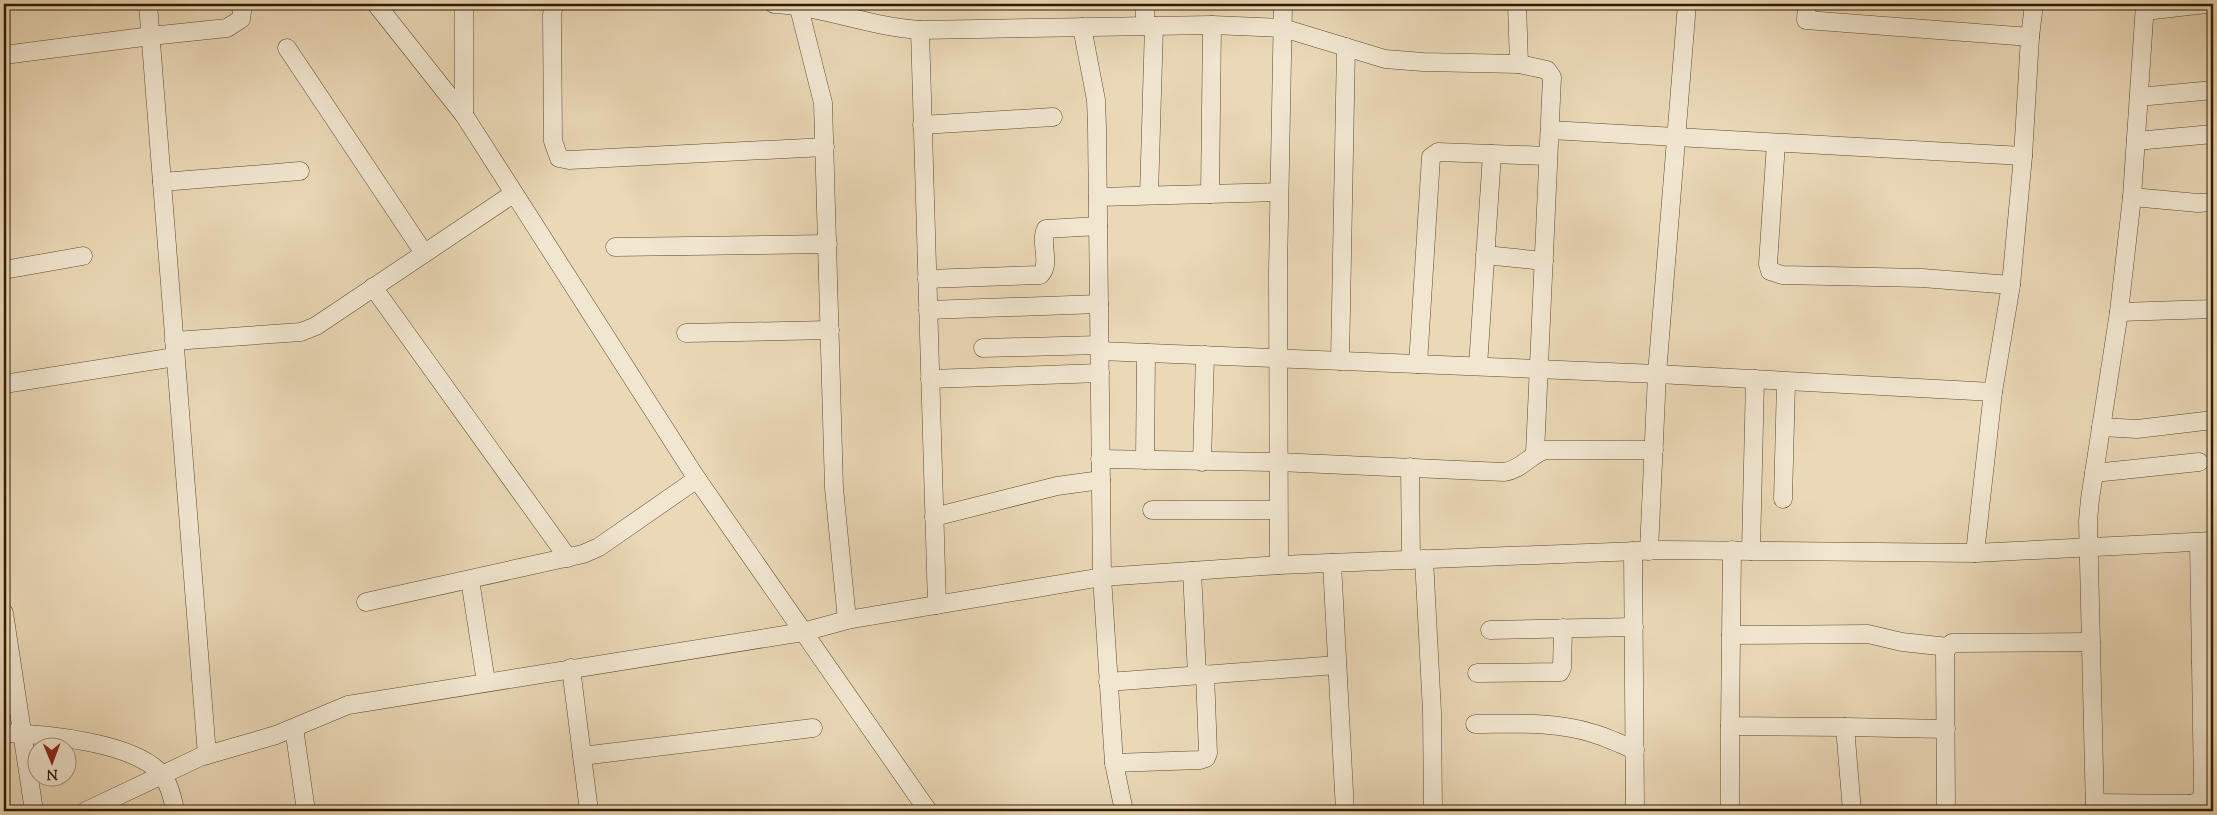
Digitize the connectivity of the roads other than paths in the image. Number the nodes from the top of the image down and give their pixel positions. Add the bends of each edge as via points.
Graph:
1 (148, 4) edge
2 (243, 4) edge
3 (376, 4) edge
4 (464, 4) edge
5 (554, 4) edge
6 (774, 4) edge
7 (798, 4) edge
8 (1145, 4) edge
9 (1283, 4) edge
10 (1517, 4) edge
11 (1687, 4) edge
12 (1808, 4) edge
13 (2034, 4) edge
14 (2206, 4) edge
15 (2145, 7) edge
16 (1212, 24) junction
17 (1149, 26) junction
18 (1082, 27) junction
19 (1283, 28) junction
20 (920, 30) junction
21 (150, 36) junction
22 (2030, 36) junction
23 (1346, 47) junction
24 (287, 48) dead end
25 (4, 55) edge
26 (1518, 64) junction
27 (2213, 90) edge
28 (2139, 97) junction
29 (464, 115) junction
30 (1053, 117) dead end
31 (922, 124) junction
32 (1550, 130) junction
33 (2213, 134) edge
34 (1677, 137) junction
35 (2136, 141) junction
36 (1776, 143) junction
37 (825, 147) junction
38 (1492, 154) junction
39 (1548, 156) junction
40 (2023, 156) junction
41 (300, 171) dead end
42 (162, 182) junction
43 (1279, 192) junction
44 (513, 194) junction
45 (1210, 194) junction
46 (1149, 195) junction
47 (1098, 197) junction
48 (2132, 197) junction
49 (2213, 202) edge
50 (1098, 226) junction
51 (828, 244) junction
52 (615, 247) dead end
53 (424, 253) junction
54 (1485, 255) junction
55 (83, 256) dead end
56 (1544, 261) junction
57 (4, 270) edge
58 (927, 279) junction
59 (2011, 285) junction
60 (373, 287) junction
61 (1099, 304) junction
62 (2213, 309) edge
63 (928, 310) junction
64 (2119, 312) junction
65 (830, 330) junction
66 (686, 333) dead end
67 (983, 348) dead end
68 (1099, 348) junction
69 (175, 349) junction
70 (1146, 353) junction
71 (1205, 355) junction
72 (1278, 358) junction
73 (1340, 361) junction
74 (1418, 364) junction
75 (1478, 366) junction
76 (1538, 369) junction
77 (1100, 373) junction
78 (1657, 374) junction
79 (930, 379) junction
80 (1755, 379) junction
81 (1786, 382) junction
82 (4, 384) edge
83 (1993, 392) junction
84 (2213, 420) edge
85 (2102, 426) junction
86 (1654, 450) junction
87 (1535, 453) junction
88 (1100, 459) junction
89 (1145, 460) junction
90 (1202, 462) junction
91 (1278, 462) junction
92 (2198, 462) dead end
93 (1410, 467) junction
94 (2094, 473) junction
95 (697, 479) junction
96 (1101, 480) junction
97 (1783, 499) dead end
98 (1152, 510) dead end
99 (1278, 510) junction
100 (934, 517) junction
101 (2206, 542) edge
102 (2088, 547) junction
103 (1732, 550) junction
104 (1641, 551) junction
105 (1751, 551) junction
106 (1975, 553) junction
107 (568, 558) junction
108 (1417, 559) junction
109 (1332, 563) junction
110 (1278, 565) junction
111 (1192, 571) junction
112 (1102, 577) junction
113 (470, 580) junction
114 (366, 602) dead end
115 (936, 605) junction
116 (4, 613) edge
117 (847, 620) junction
118 (1634, 627) junction
119 (1562, 628) junction
120 (1490, 630) dead end
121 (803, 632) junction
122 (1731, 635) junction
123 (2091, 642) junction
124 (1948, 647) junction
125 (2207, 663) edge
126 (1337, 665) junction
127 (571, 668) junction
128 (1477, 673) dead end
129 (1201, 675) junction
130 (486, 682) junction
131 (1108, 682) junction
132 (1474, 724) dead end
133 (1730, 726) junction
134 (1845, 727) junction
135 (294, 728) junction
136 (813, 728) dead end
137 (1946, 729) junction
138 (4, 732) edge
139 (23, 733) junction
140 (1635, 750) junction
141 (206, 755) junction
142 (582, 756) junction
143 (1114, 763) junction
144 (162, 775) junction
145 (2095, 807) edge
146 (34, 811) edge
147 (86, 811) edge
148 (175, 811) edge
149 (306, 811) edge
150 (589, 811) edge
151 (928, 811) edge
152 (1124, 811) edge
153 (1345, 811) edge
154 (1433, 811) edge
155 (1636, 811) edge
156 (1730, 811) edge
157 (1852, 811) edge
158 (1946, 811) edge

1 - 21 street
2 - 21 street via 241,19 227,28
3 - 29 street
4 - 29 street
5 - 37 street via 553,141 559,158
6 - 7 street
7 - 20 street via 891,28
7 - 37 street via 824,103
8 - 17 street
9 - 19 street
10 - 26 street
11 - 34 street
12 - 22 street via 1806,20
13 - 22 street
14 - 15 street
15 - 28 street
16 - 17 street
16 - 19 street
16 - 45 street
17 - 18 street
17 - 46 street
18 - 20 street
18 - 47 street via 1096,100
19 - 23 street
19 - 43 street
20 - 31 street
21 - 25 street
21 - 42 street
22 - 40 street
23 - 26 street via 1405,61
23 - 73 street
24 - 53 street
26 - 32 street via 1551,73
27 - 28 street
28 - 35 street
29 - 44 street
30 - 31 street
31 - 58 street
32 - 34 street
32 - 39 street
33 - 35 street
34 - 36 street
34 - 78 street
35 - 48 street
36 - 40 street
36 - 59 street via 1770,271 1782,275 1922,278
37 - 51 street
38 - 39 street
38 - 54 street
38 - 74 street via 1438,152 1431,157
39 - 56 street
40 - 59 street
41 - 42 street
42 - 69 street
43 - 45 street
43 - 72 street
44 - 53 street
44 - 95 street
45 - 46 street
46 - 47 street
47 - 50 street
48 - 49 street
48 - 64 street
50 - 58 street via 1046,229 1045,267 1040,275
50 - 61 street
51 - 52 street
51 - 65 street
53 - 60 street
54 - 56 street
54 - 75 street
55 - 57 street
56 - 76 street
58 - 63 street
59 - 83 street
60 - 69 street via 307,330
60 - 107 street
61 - 63 street
61 - 68 street
62 - 64 street
63 - 79 street
64 - 85 street
65 - 66 street
65 - 117 street via 834,488
67 - 68 street
68 - 70 street
68 - 77 street
69 - 82 street
69 - 141 street
70 - 71 street
70 - 89 street
71 - 72 street
71 - 90 street
72 - 73 street
72 - 91 street
73 - 74 street
74 - 75 street
75 - 76 street
76 - 78 street
76 - 87 street
77 - 79 street
77 - 88 street
78 - 80 street
78 - 86 street
79 - 100 street
80 - 81 street
80 - 105 street
81 - 83 street
81 - 97 street
83 - 106 street
84 - 85 street via 2137,429
85 - 94 street
86 - 87 street via 1546,450
86 - 104 street
87 - 93 street via 1511,471
88 - 89 street
88 - 96 street
89 - 90 street
90 - 91 street
91 - 93 street
91 - 99 street
92 - 94 street
93 - 108 street
94 - 102 street
95 - 107 street via 599,547
95 - 121 street
96 - 100 street via 1057,486
96 - 112 street
98 - 99 street
99 - 110 street
100 - 115 street
101 - 102 street
101 - 125 street
102 - 106 street
102 - 123 street
103 - 104 street
103 - 105 street
103 - 122 street
104 - 108 street
104 - 118 street
105 - 106 street
107 - 113 street
108 - 109 street
108 - 154 street via 1432,712
109 - 110 street
109 - 126 street
110 - 111 street
111 - 112 street
111 - 129 street
112 - 115 street
112 - 131 street
113 - 114 street
113 - 130 street
115 - 117 street
116 - 139 street
117 - 121 street
118 - 119 street
118 - 140 street
119 - 120 street
119 - 128 street via 1560,672
121 - 127 street
121 - 151 street
122 - 124 street via 1868,634
122 - 133 street
123 - 124 street via 1952,643
123 - 145 street
124 - 137 street via 1945,651
125 - 145 street via 2201,799 2197,804
126 - 129 street
126 - 153 street
127 - 130 street
127 - 142 street
129 - 131 street
129 - 143 street via 1206,758
130 - 135 street via 348,705
131 - 143 street
132 - 140 street via 1531,724 1577,729
133 - 134 street
133 - 156 street
134 - 137 street
134 - 157 street
135 - 141 street
135 - 149 street
136 - 142 street
137 - 158 street
138 - 139 street
139 - 144 street via 100,744 143,760
139 - 146 street
140 - 155 street
141 - 144 street
142 - 150 street
143 - 152 street
144 - 147 street
144 - 148 street via 173,798

